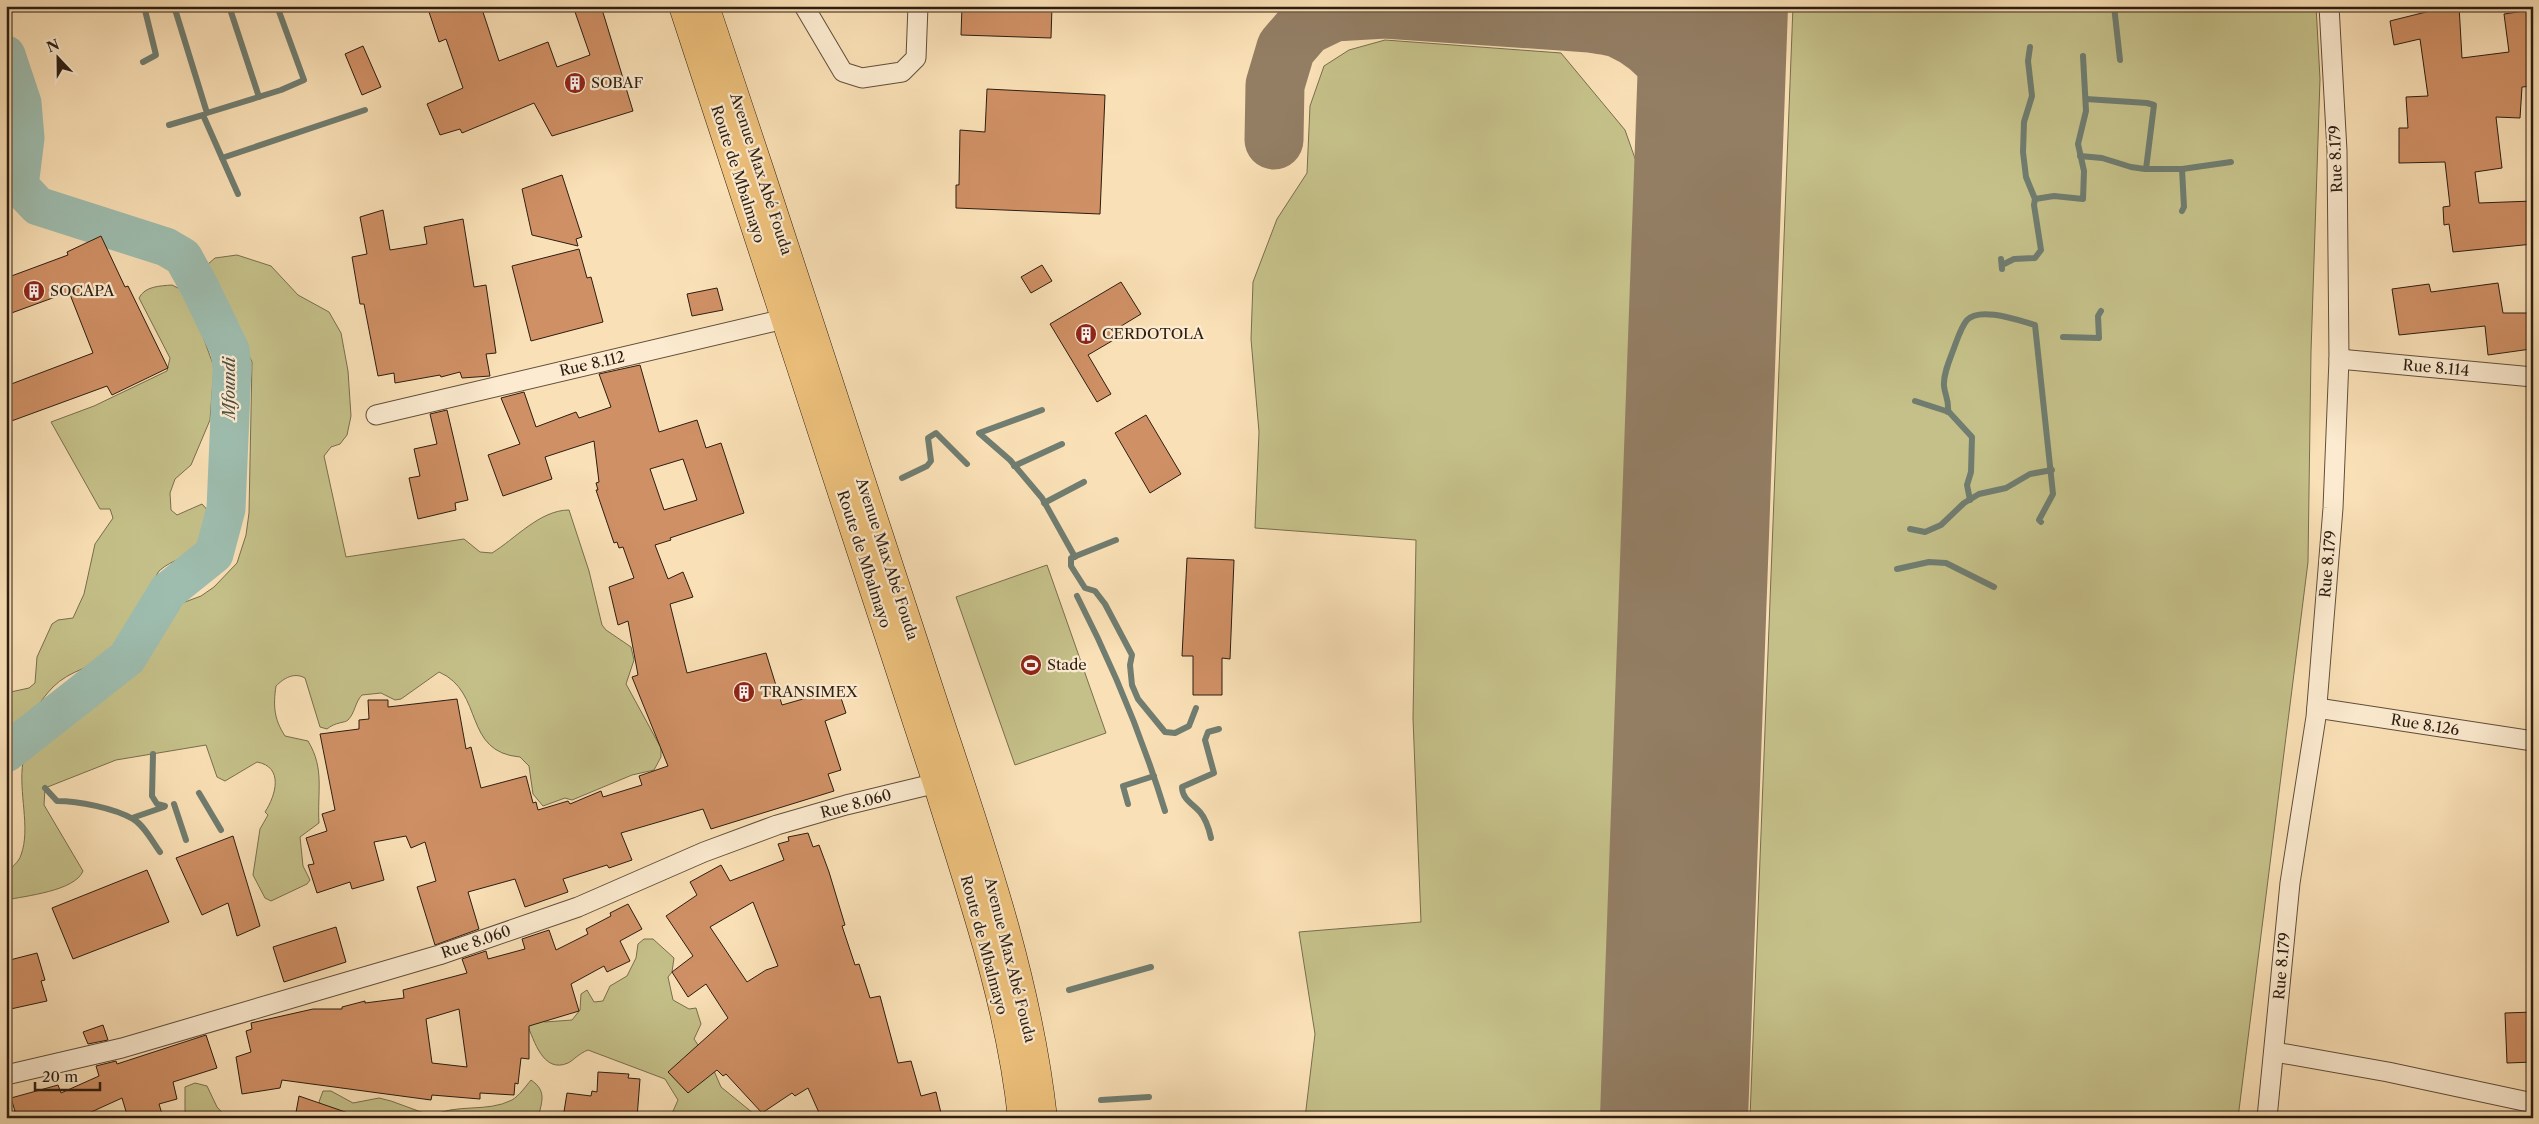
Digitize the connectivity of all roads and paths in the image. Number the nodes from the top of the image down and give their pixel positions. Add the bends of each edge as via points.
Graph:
1 (683, 6) edge
2 (705, 6) edge
3 (804, 6) edge
4 (918, 6) edge
5 (2329, 6) edge
6 (797, 316) junction
7 (2339, 359) junction
8 (2533, 377) edge
9 (376, 415) dead end
10 (2317, 708) junction
11 (2533, 741) edge
12 (937, 783) junction
13 (2274, 1052) junction
14 (6, 1075) edge
15 (2533, 1103) edge
16 (1022, 1118) edge
17 (1043, 1118) edge
18 (2267, 1118) edge

1 - 6 highway, Route de Mbalmayo
2 - 6 highway, Avenue Max Abé Fouda
3 - 4 street via 843,72 862,78 902,72 916,58
5 - 7 street, Rue 8.179 via 2337,151
6 - 9 street, Rue 8.112
6 - 12 highway, Route de Mbalmayo
6 - 17 highway, Avenue Max Abé Fouda via 999,905 1024,1009
7 - 8 street, Rue 8.114
7 - 10 street, Rue 8.179 via 2333,508
10 - 11 street, Rue 8.126
10 - 13 street, Rue 8.179 via 2290,883
12 - 14 street, Rue 8.060 via 778,825 704,852 578,906 439,955 122,1048
12 - 16 highway, Route de Mbalmayo via 1003,1007
13 - 15 street
13 - 18 street, Rue 8.179

